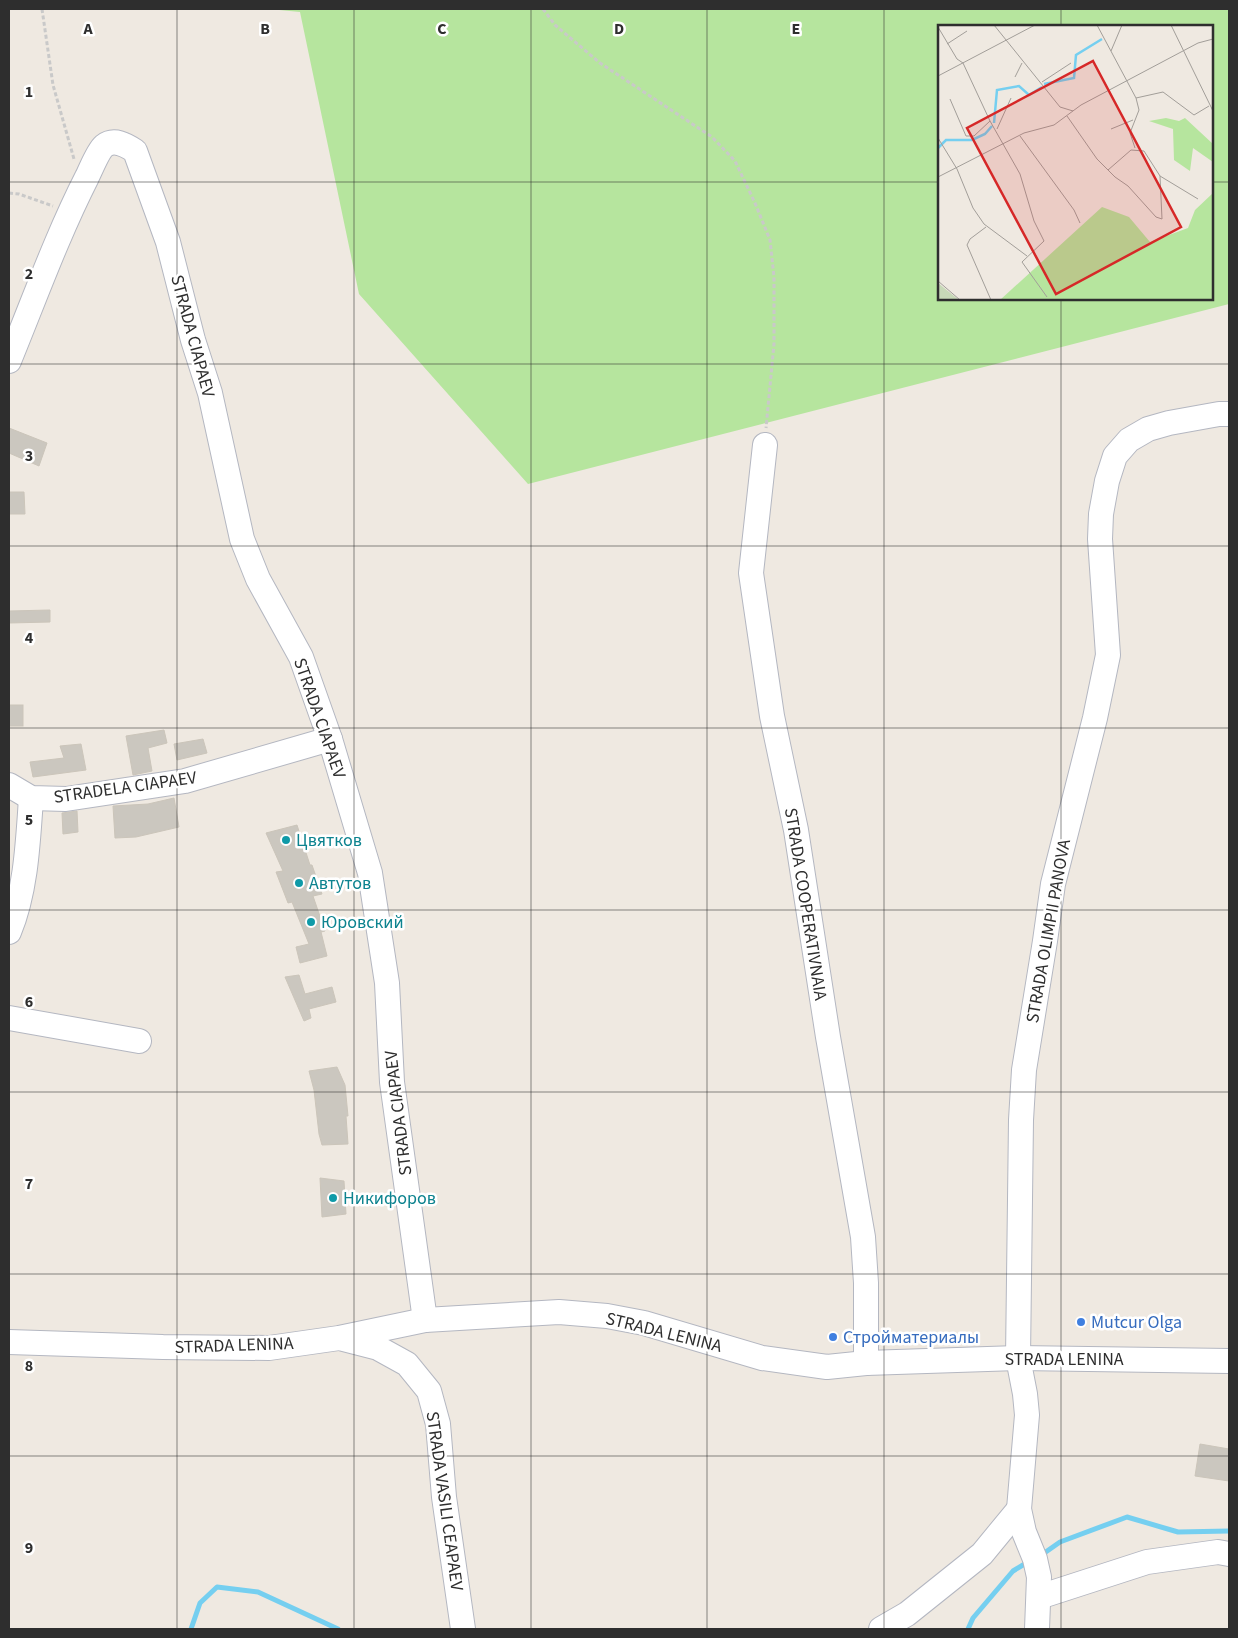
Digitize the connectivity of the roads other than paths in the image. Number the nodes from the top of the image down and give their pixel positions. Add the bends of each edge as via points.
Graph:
1 (9, 361) edge
2 (1229, 414) edge
3 (764, 445) road end
4 (330, 739) junction
5 (9, 785) edge
6 (31, 798) junction
7 (9, 932) edge
8 (9, 1018) edge
9 (139, 1040) dead end
10 (425, 1320) junction
11 (339, 1338) junction
12 (9, 1342) edge
13 (1018, 1358) junction
14 (1229, 1361) edge
15 (866, 1363) junction
16 (1019, 1509) junction
17 (1229, 1554) edge
18 (1039, 1597) junction
19 (462, 1626) edge
20 (882, 1629) edge
21 (1037, 1629) edge

1 - 4 street, STRADA CIAPAEV via 84,183 103,147 123,143 135,151 168,242 210,393 242,539 258,579 300,657
2 - 13 street, STRADA OLIMPII PANOVA via 1148,428 1129,440 1115,456 1107,481 1100,539 1108,655 1053,884 1024,1070
3 - 15 street, STRADA COOPERATIVNAIA via 751,573 772,716 796,830 863,1237
4 - 6 street, STRADELA CIAPAEV via 185,782 66,799
4 - 10 street, STRADA CIAPAEV via 370,873 387,983 392,1082
5 - 6 street, STRADELA CIAPAEV
6 - 7 street via 27,855 15,918
8 - 9 street
10 - 11 street, STRADA LENINA
10 - 15 street, STRADA LENINA via 559,1312 607,1316 788,1363 827,1367
11 - 12 street, STRADA LENINA via 269,1348
11 - 19 street, STRADA VASILI CEAPAEV via 378,1348 407,1364 429,1391 438,1424 444,1497
13 - 14 street, STRADA LENINA
13 - 15 street, STRADA LENINA
13 - 16 street, STRADA OLIMPII PANOVA via 1027,1415
16 - 18 street, STRADA OLIMPII PANOVA via 1035,1559
16 - 20 street via 982,1554 907,1614
17 - 18 street via 1218,1552 1147,1562
18 - 21 street, STRADA OLIMPII PANOVA

